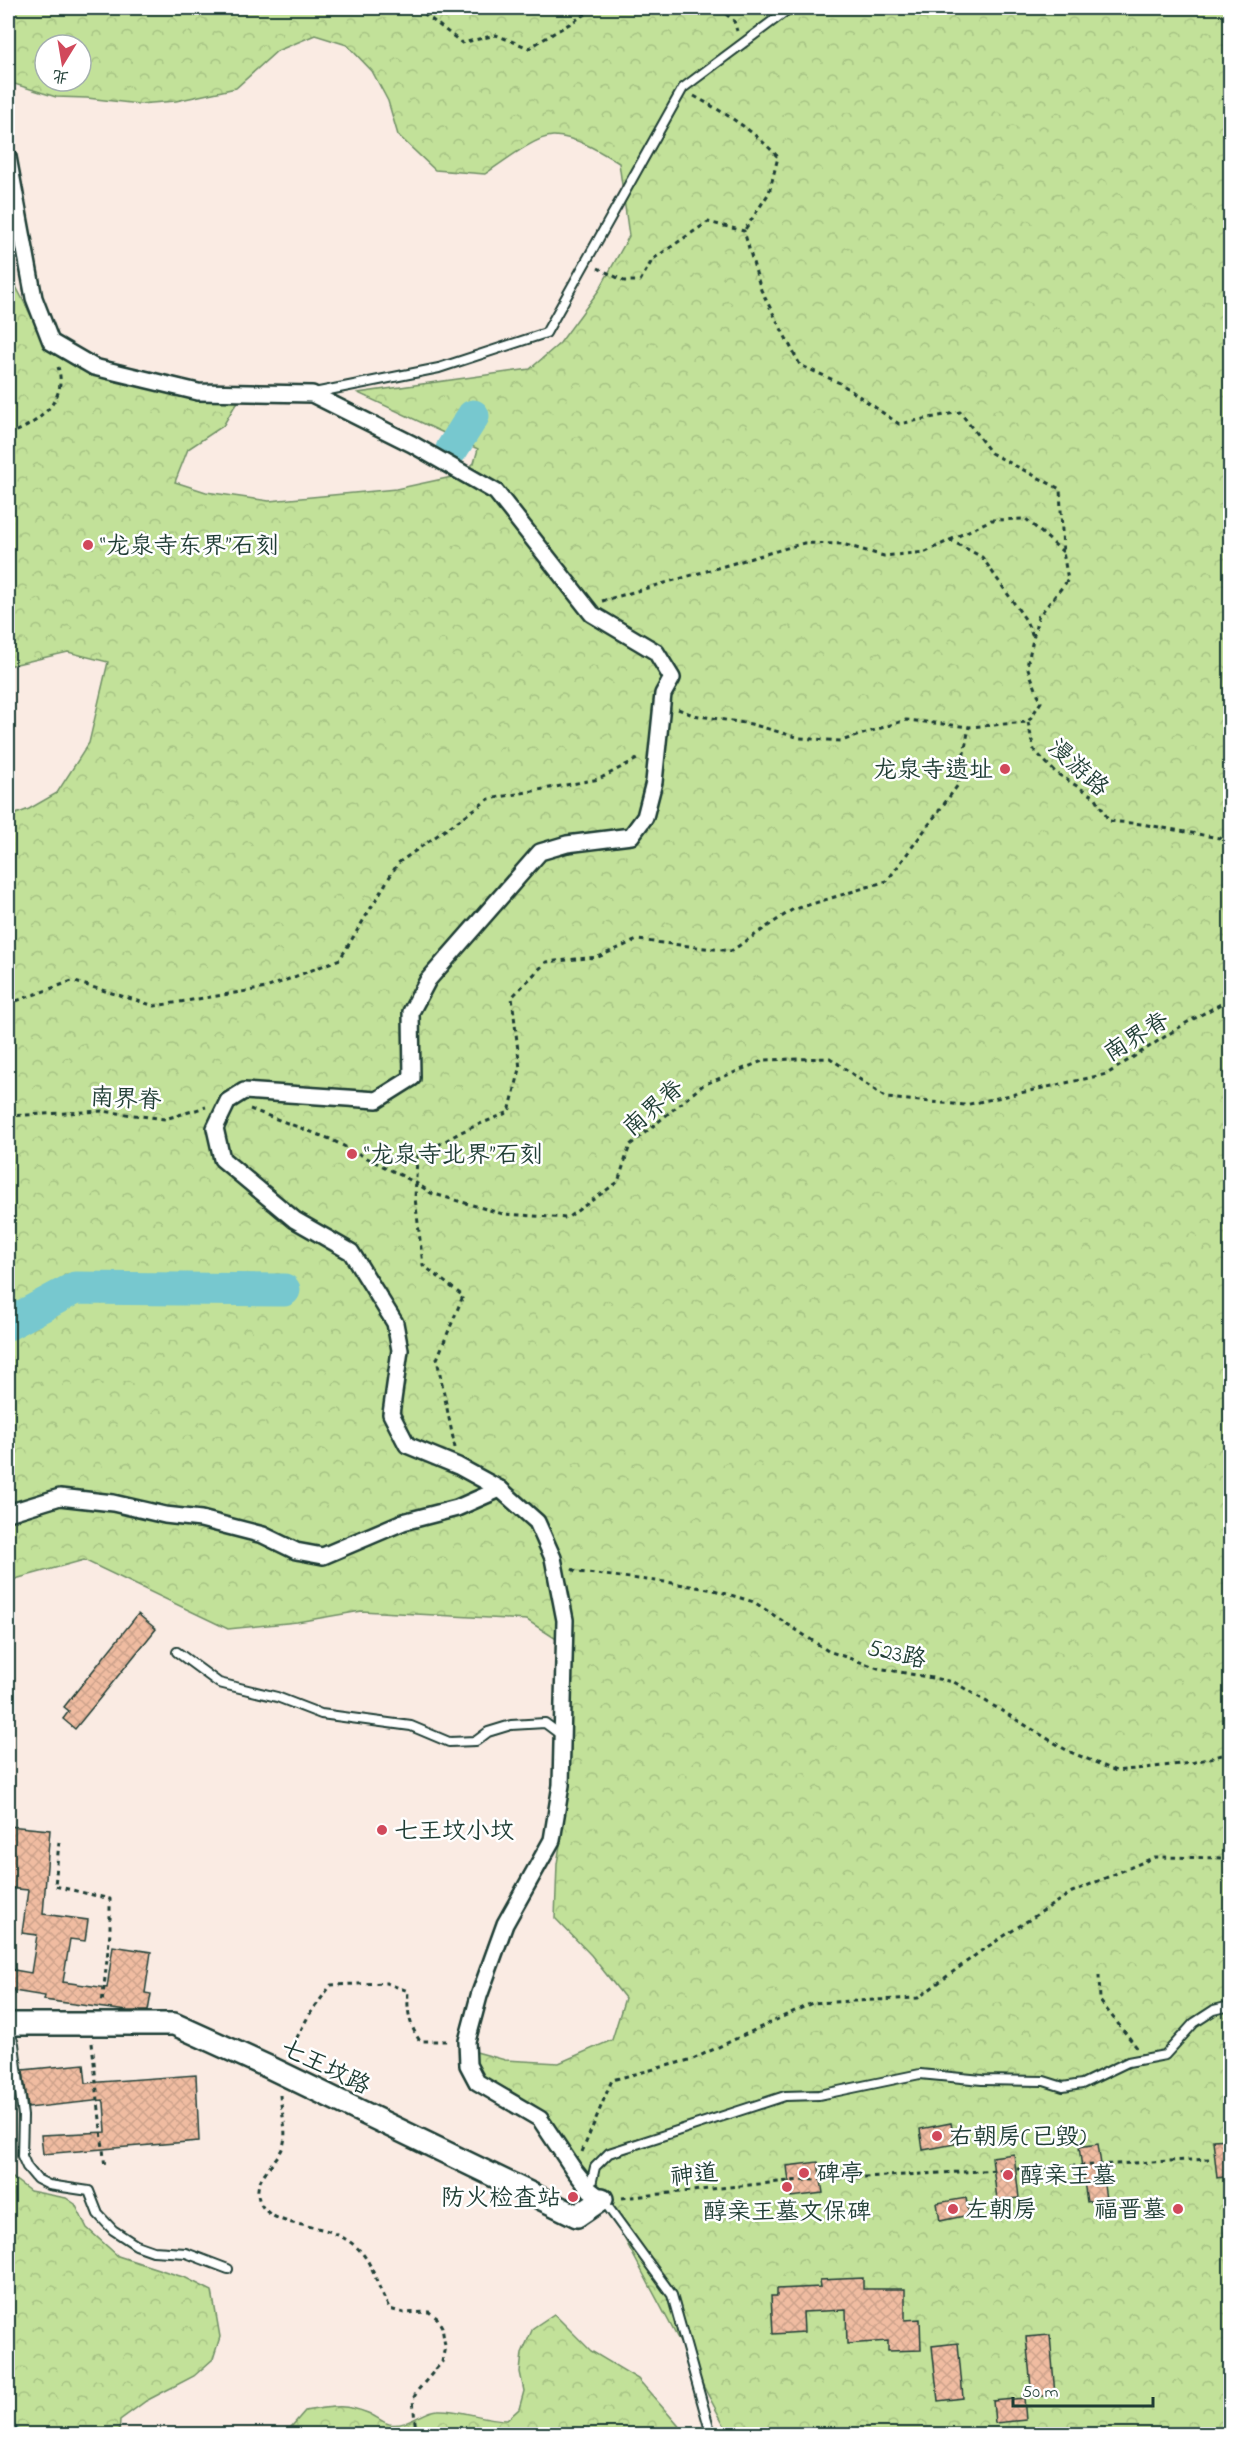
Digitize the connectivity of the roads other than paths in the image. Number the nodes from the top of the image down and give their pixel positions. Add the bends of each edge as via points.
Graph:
1 (790, 8) edge
2 (8, 157) edge
3 (312, 394) junction
4 (500, 1489) junction
5 (8, 1513) edge
6 (177, 1652) dead end
7 (561, 1735) junction
8 (1230, 2006) edge
9 (8, 2026) edge
10 (596, 2194) junction
11 (228, 2269) dead end
12 (711, 2434) edge

1 - 3 lane via 682,88 546,333 439,368
2 - 3 street via 34,298 51,342 94,367 198,392
3 - 4 street via 496,492 592,614 656,652 672,678 663,694 654,782 645,817 631,836 567,844 540,852 428,980 411,1012 412,1078 377,1100 244,1091 228,1101 215,1128 222,1159 295,1220 351,1252 395,1323 400,1350 391,1414 407,1445
4 - 5 street via 458,1508 403,1522 323,1556 296,1551 263,1535 201,1519 113,1503 60,1497
4 - 7 street via 537,1522 553,1558 565,1620
6 - 7 lane via 219,1683 277,1697 321,1714 411,1726 449,1742 476,1740 511,1725 545,1723
7 - 10 street via 561,1785 552,1840 505,1924 467,2041 468,2065 477,2082 540,2119 574,2170
8 - 10 lane via 1214,2010 1194,2024 1165,2055 1128,2062 1082,2084 1063,2087 1044,2081 920,2074 819,2094 785,2096 609,2153 595,2167
9 - 10 street, 七王坟路 via 174,2024 577,2216
9 - 11 lane via 14,2044 23,2116 22,2156 27,2167 49,2185 89,2191 98,2214 136,2245 153,2251 186,2253
10 - 12 lane via 672,2295

